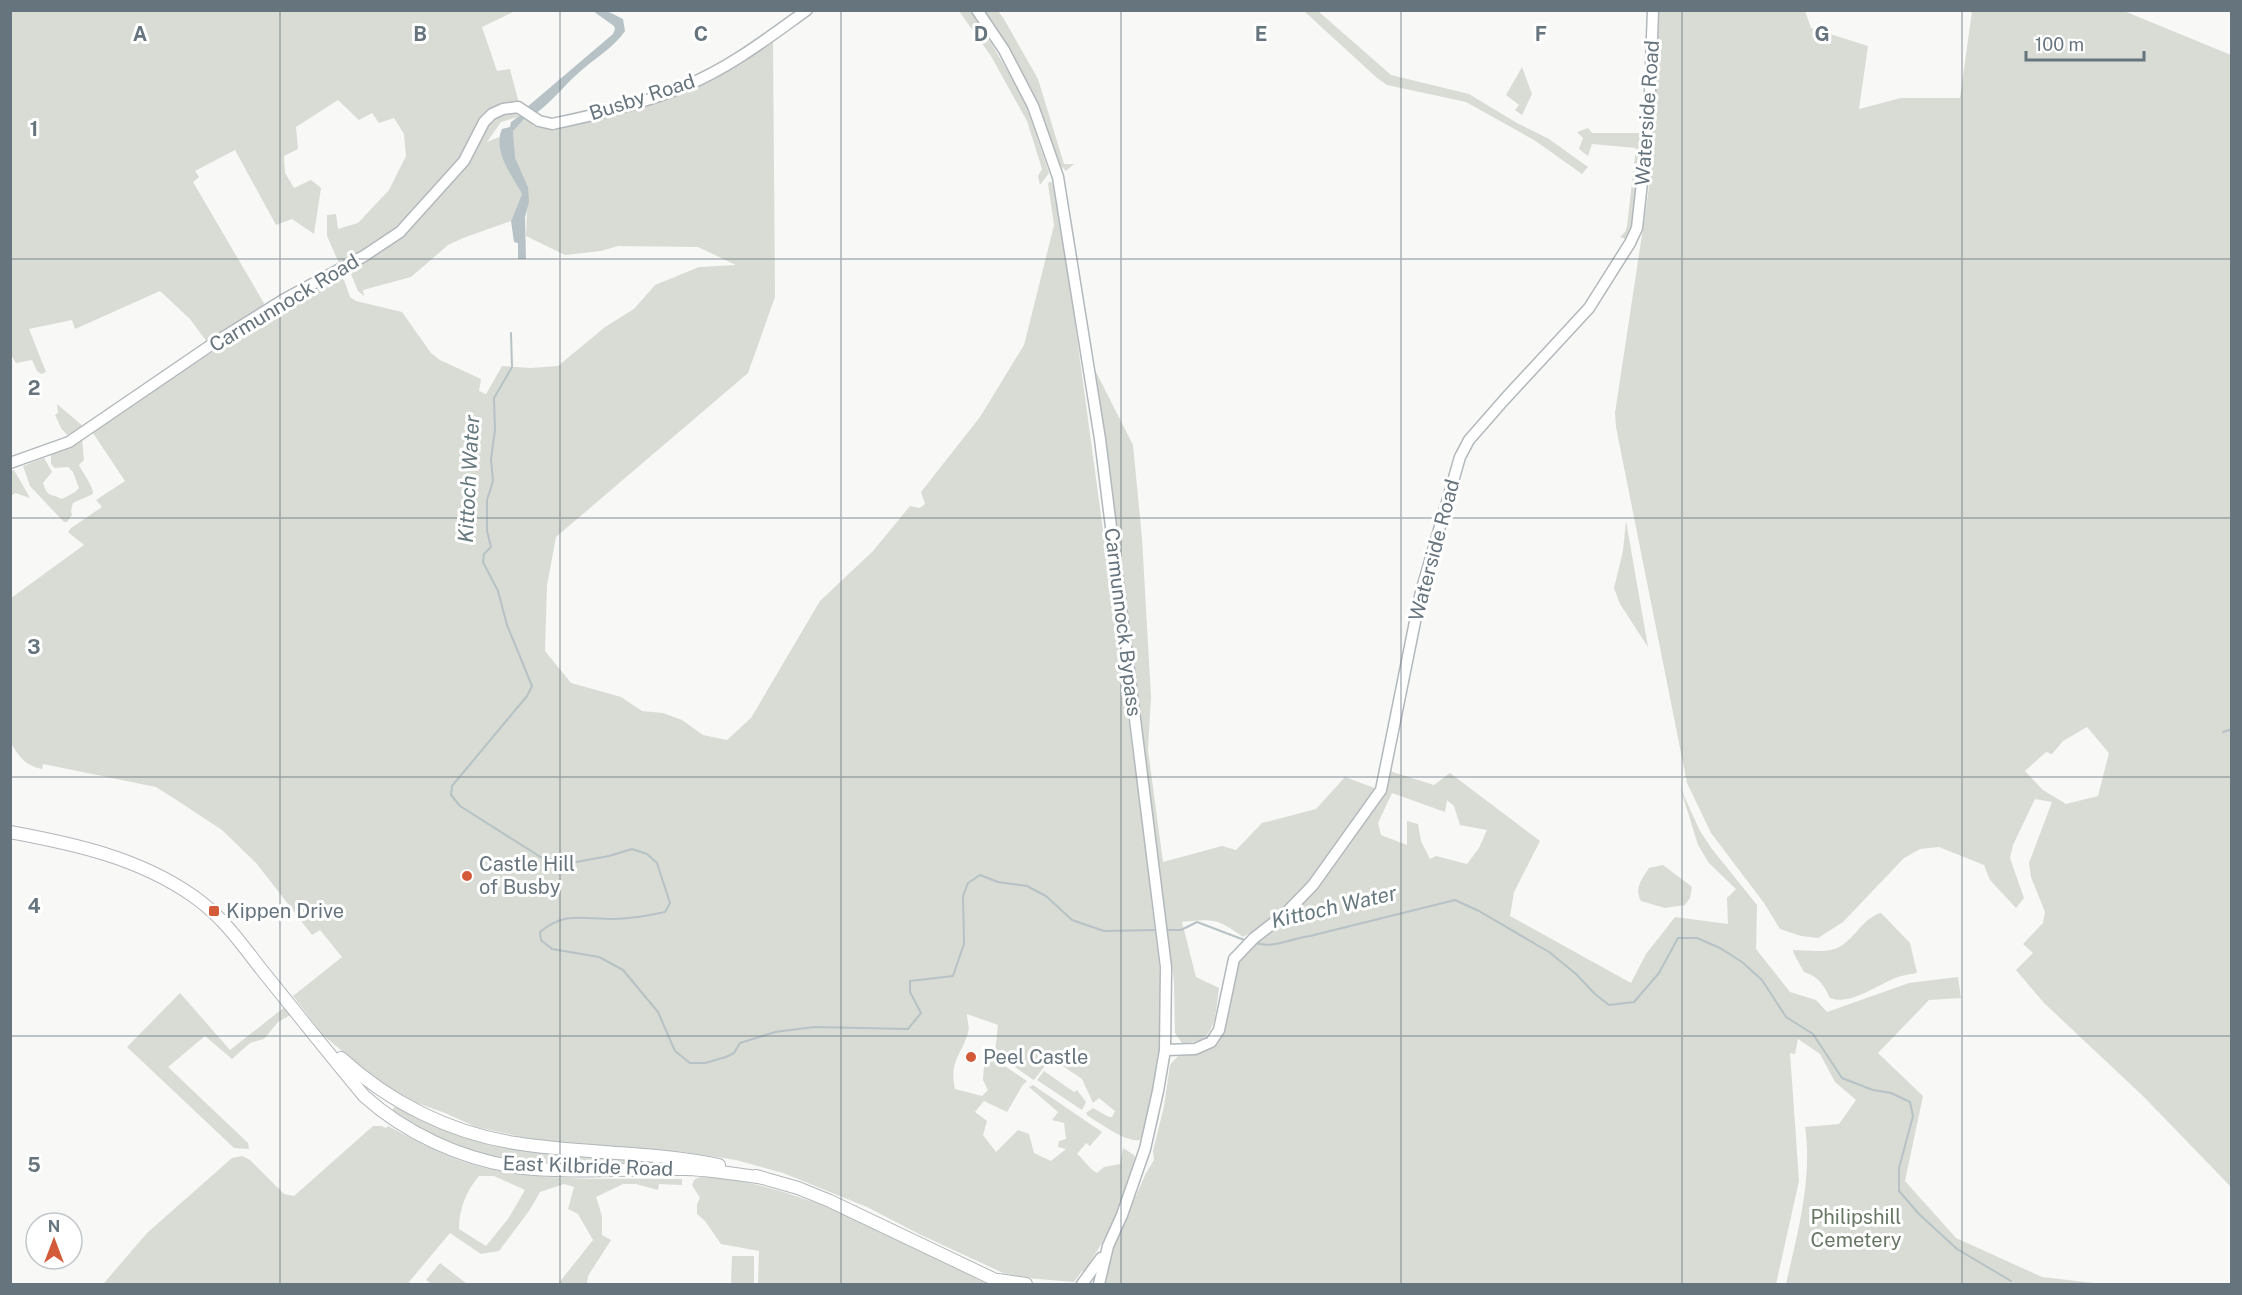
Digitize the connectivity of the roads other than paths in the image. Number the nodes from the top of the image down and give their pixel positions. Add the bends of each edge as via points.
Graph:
1 (807, 10) edge
2 (977, 10) edge
3 (1653, 10) edge
4 (527, 113) joint
5 (10, 464) edge
6 (10, 832) edge
7 (315, 1035) junction
8 (1165, 1050) junction
9 (391, 1097) junction
10 (382, 1112) junction
11 (763, 1178) junction
12 (1108, 1246) junction
13 (1000, 1282) edge
14 (1026, 1284) edge
15 (1082, 1284) edge
16 (1099, 1284) edge

1 - 4 main road, Busby Road via 735,60 686,86 552,124
2 - 8 main road, Carmunnock Bypass via 1004,50 1033,106 1058,177 1100,440 1167,967
3 - 8 main road, Waterside Road via 1649,119 1637,228 1589,309 1468,440 1460,457 1421,592 1381,790 1313,885 1234,959 1219,1030 1211,1042 1196,1049
4 - 5 main road, Carmunnock Road via 518,107 488,117 464,161 392,237 211,345 69,442
6 - 7 main road, East Kilbride Road via 102,852 148,870 193,896 226,924
7 - 9 main road, East Kilbride Road
7 - 10 main road, East Kilbride Road via 364,1096
8 - 12 main road, Carmunnock Bypass via 1145,1149
9 - 10 main road
9 - 11 main road, East Kilbride Road via 461,1130 513,1143 701,1161
10 - 11 main road, East Kilbride Road via 450,1149 496,1164 716,1171
11 - 13 main road, East Kilbride Road via 830,1200
12 - 15 main road, Carmunnock Bypass
12 - 16 main road, Carmunnock Bypass
13 - 14 main road, East Kilbride Road

